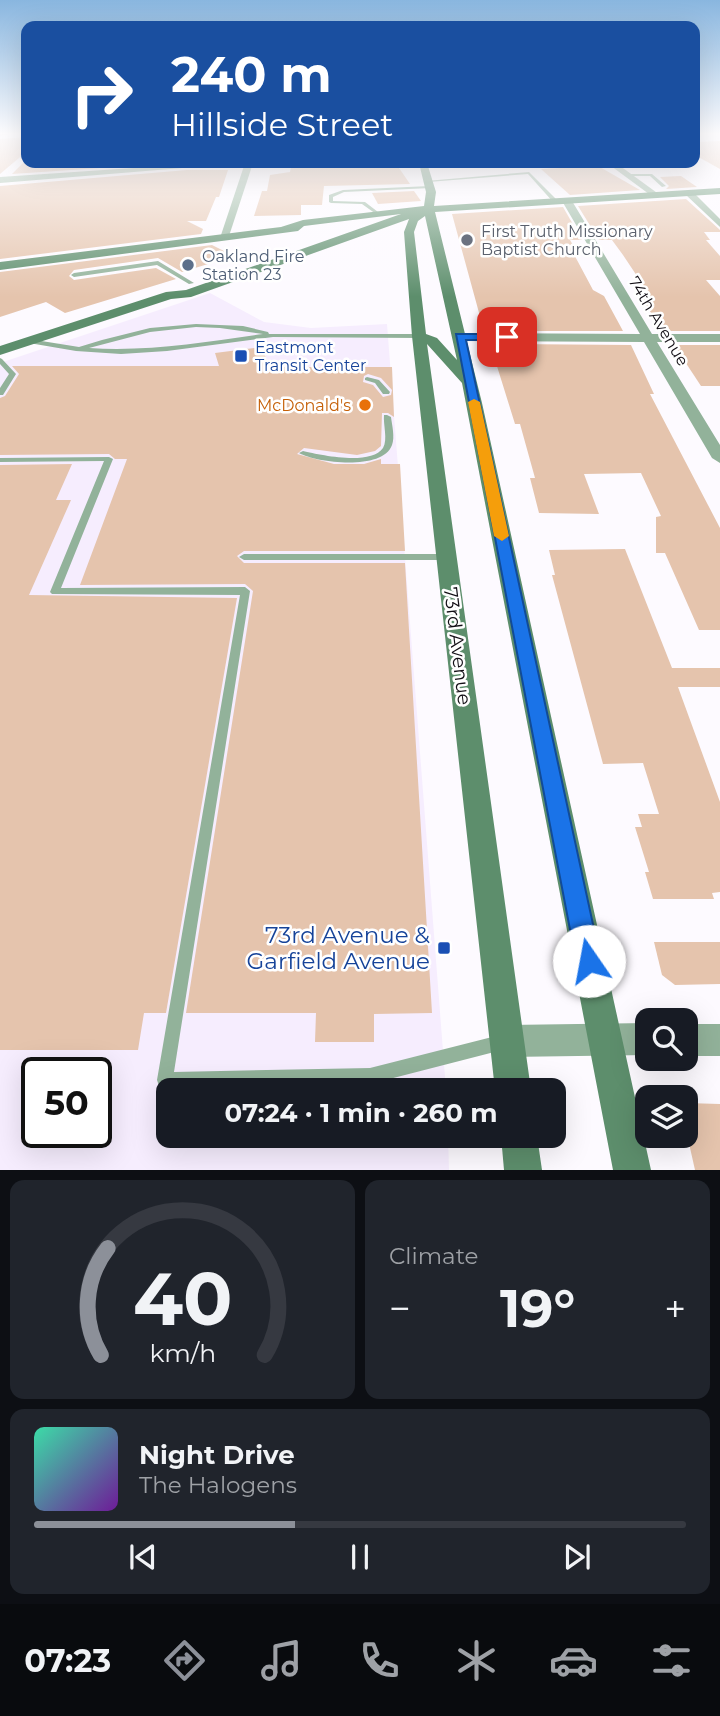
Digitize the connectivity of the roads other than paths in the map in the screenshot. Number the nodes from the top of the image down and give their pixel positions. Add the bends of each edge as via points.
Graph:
1 (241, 188) edge
2 (385, 188) edge
3 (429, 188) edge
4 (546, 188) edge
5 (645, 188) edge
6 (720, 191) edge
7 (689, 192) junction
8 (656, 195) junction
9 (562, 202) junction
10 (429, 209) junction
11 (395, 211) junction
12 (376, 213) junction
13 (720, 224) edge
14 (286, 228) junction
15 (356, 235) junction
16 (381, 235) dead end
17 (224, 236) junction
18 (322, 236) junction
19 (394, 239) dead end
20 (411, 255) junction
21 (0, 266) edge
22 (244, 270) junction
23 (74, 275) dead end
24 (191, 283) junction
25 (170, 295) junction
26 (273, 335) junction
27 (419, 336) junction
28 (460, 337) junction
29 (648, 337) junction
30 (720, 338) edge
31 (29, 341) junction
32 (76, 349) junction
33 (0, 351) edge
34 (0, 359) edge
35 (367, 379) dead end
36 (470, 382) junction
37 (0, 393) edge
38 (386, 393) dead end
39 (387, 417) dead end
40 (303, 453) dead end
41 (720, 458) edge
42 (0, 460) edge
43 (244, 557) dead end
44 (447, 557) junction
45 (635, 1040) edge
46 (698, 1040) edge
47 (720, 1040) edge
48 (506, 1041) junction
49 (605, 1041) junction
50 (511, 1078) edge
51 (520, 1148) edge
52 (523, 1170) edge
53 (632, 1170) edge

1 - 17 street
2 - 12 lane via 343,191 330,198 334,203 363,203
3 - 10 main road
4 - 9 lane
5 - 8 street
6 - 7 main road
7 - 8 main road
7 - 13 street
8 - 9 main road
9 - 10 main road
9 - 29 street, 74th Avenue
10 - 11 main road
10 - 15 main road
10 - 20 main road, 73rd Avenue via 413,220
10 - 28 main road
11 - 12 main road
11 - 18 main road
12 - 14 main road
14 - 17 main road
14 - 18 main road via 307,229
15 - 16 main road
15 - 22 main road
17 - 21 main road
18 - 22 main road
19 - 20 main road
20 - 27 main road, 73rd Avenue
22 - 24 main road
22 - 25 main road via 187,294
23 - 24 lane via 158,263
24 - 25 main road via 175,288
25 - 31 main road
26 - 27 lane
26 - 32 lane via 167,349
26 - 32 lane via 244,327 188,324
27 - 36 main road via 432,341
27 - 44 main road, 73rd Avenue
28 - 29 street
28 - 36 main road
29 - 30 street
29 - 41 street, 74th Avenue
31 - 32 lane
31 - 33 main road
34 - 37 lane via 13,374
35 - 38 lane via 377,381
36 - 49 main road
39 - 40 lane via 388,446 381,455 321,459
42 - 48 lane via 109,459 55,592 245,591 165,1080 370,1076
43 - 44 lane
44 - 48 main road, 73rd Avenue
45 - 49 street
46 - 47 street
48 - 49 street
48 - 50 main road, 73rd Avenue
49 - 53 main road
51 - 52 main road

